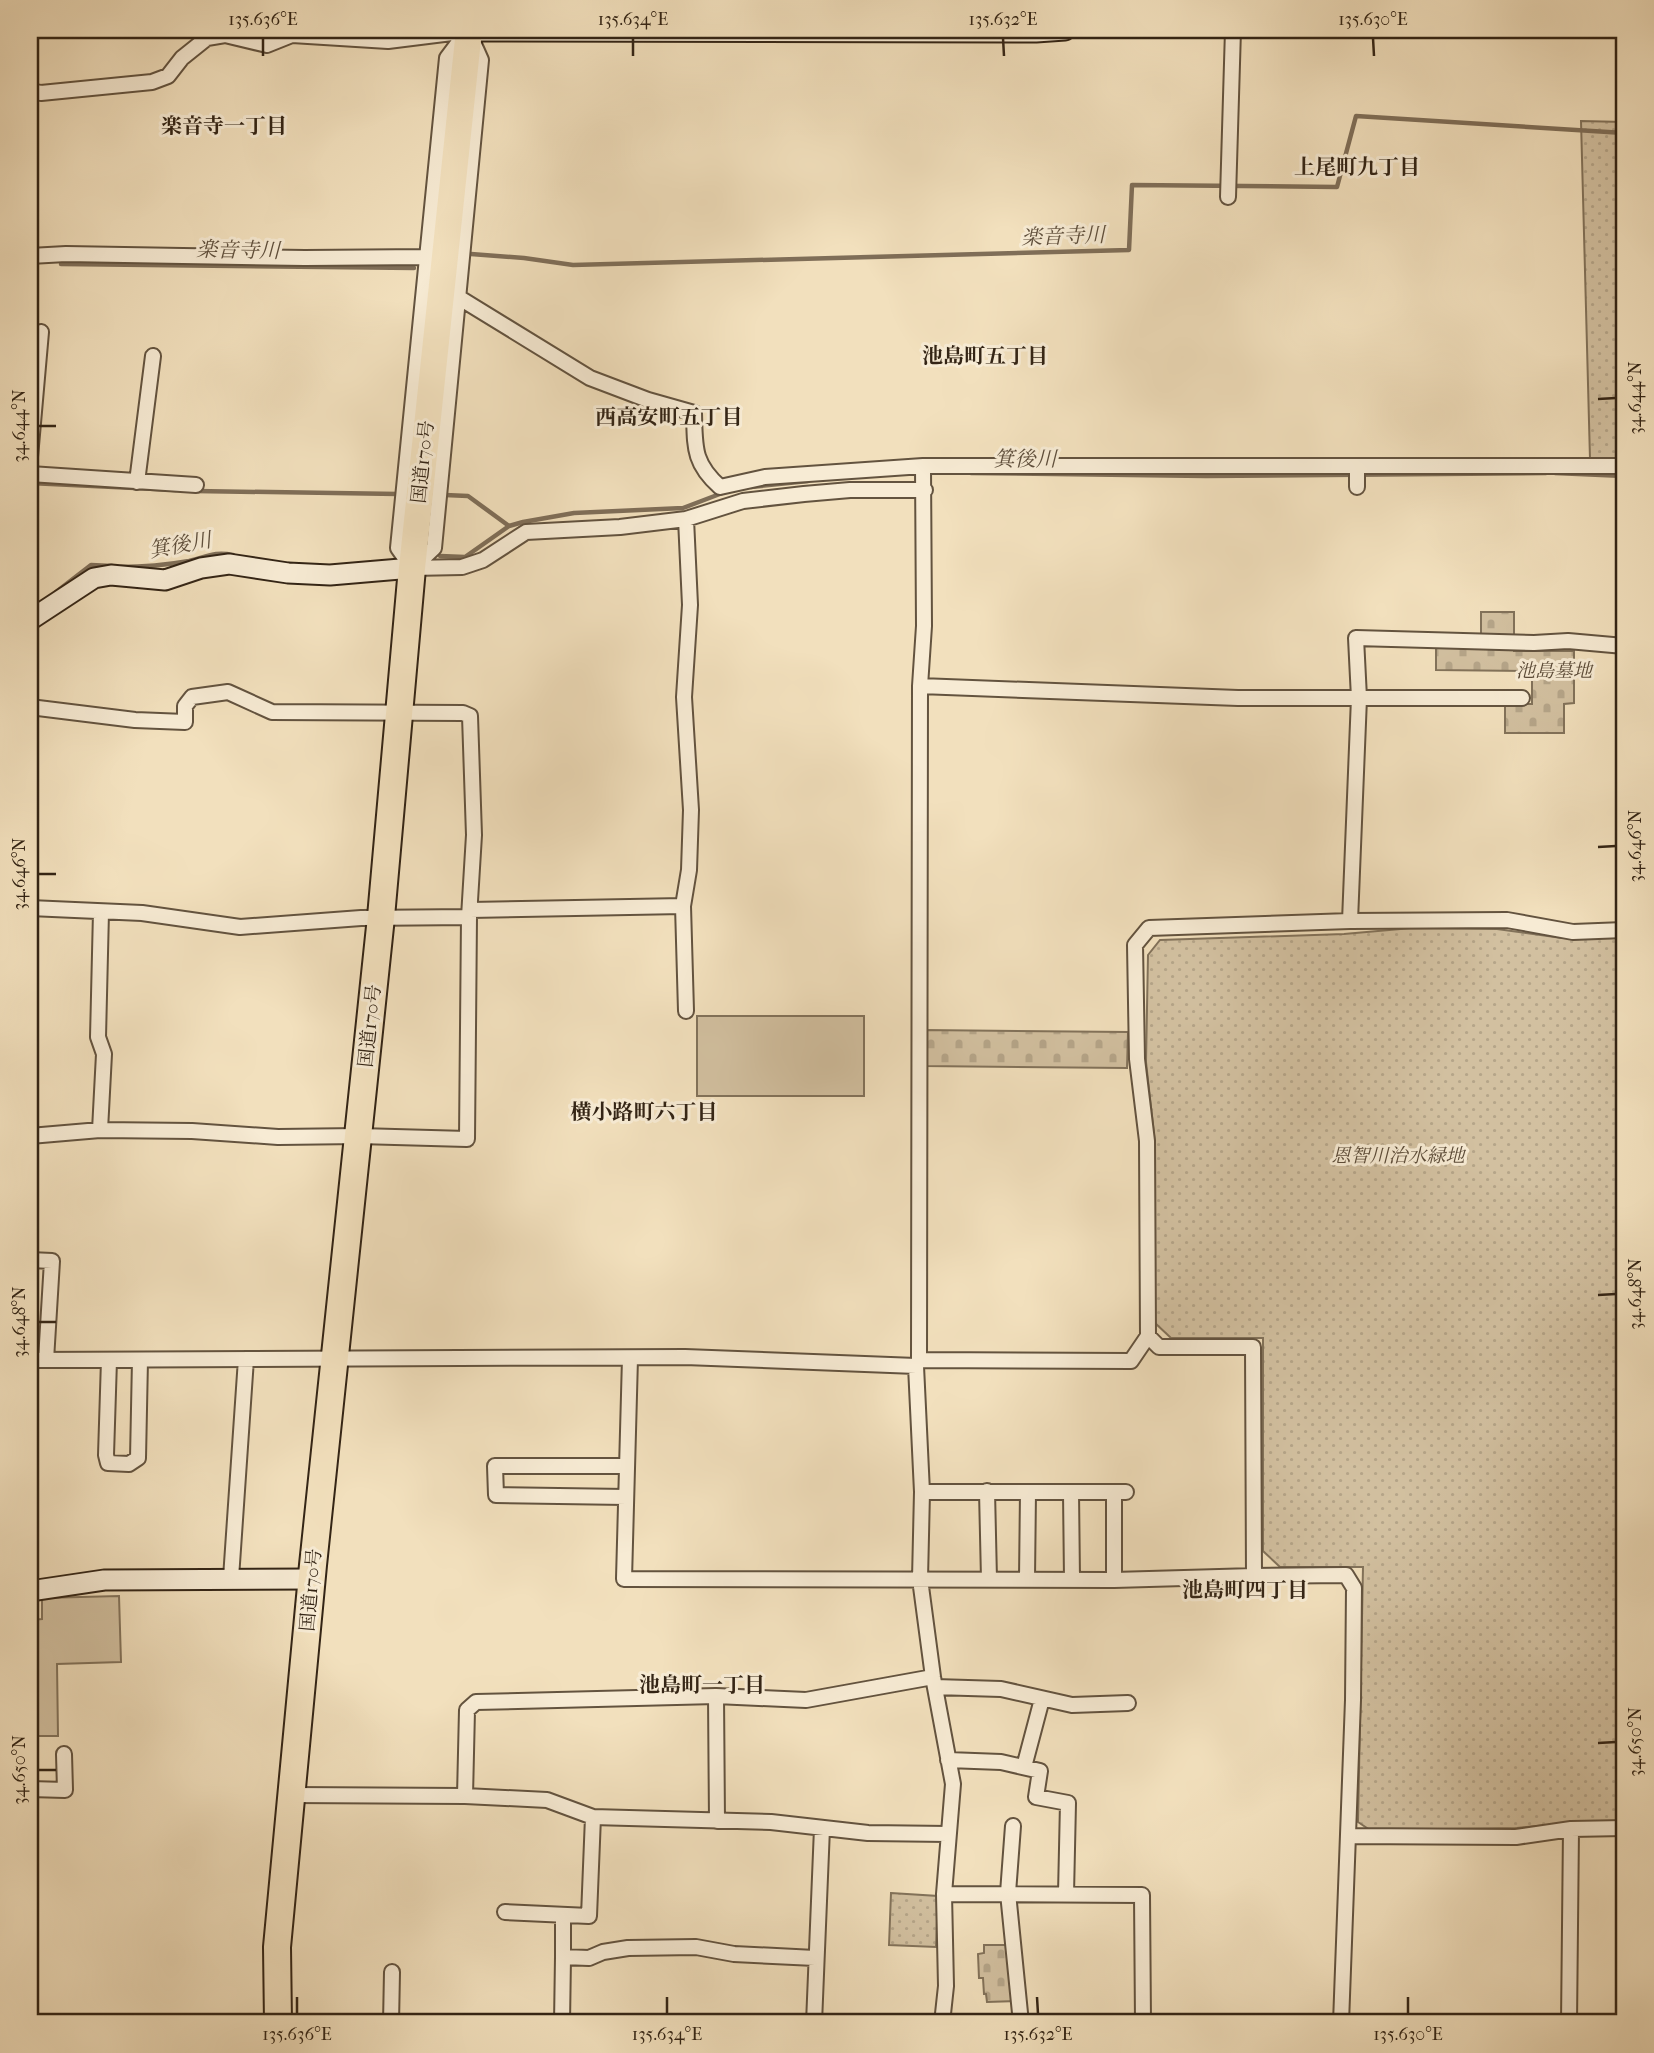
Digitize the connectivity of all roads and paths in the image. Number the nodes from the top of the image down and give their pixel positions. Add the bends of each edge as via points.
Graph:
1 (468, 30) edge
2 (1065, 30) edge
3 (1233, 30) edge
4 (225, 32) edge
5 (30, 91) edge
6 (1228, 197) dead end
7 (30, 256) edge
8 (427, 257) junction
9 (457, 297) junction
10 (40, 332) dead end
11 (153, 356) dead end
12 (30, 457) edge
13 (923, 466) junction
14 (1357, 466) junction
15 (1624, 466) edge
16 (30, 474) edge
17 (137, 482) junction
18 (197, 485) dead end
19 (1357, 487) dead end
20 (925, 490) junction
21 (686, 519) junction
22 (412, 568) junction
23 (30, 620) edge
24 (1624, 646) edge
25 (920, 686) junction
26 (1359, 698) junction
27 (1522, 698) dead end
28 (30, 707) edge
29 (401, 712) junction
30 (682, 906) junction
31 (30, 908) edge
32 (101, 912) junction
33 (469, 914) junction
34 (381, 917) junction
35 (1350, 921) junction
36 (1624, 930) edge
37 (686, 1011) dead end
38 (100, 1130) junction
39 (30, 1136) edge
40 (359, 1136) junction
41 (30, 1260) edge
42 (1148, 1336) junction
43 (630, 1358) junction
44 (246, 1359) junction
45 (335, 1359) junction
46 (30, 1360) edge
47 (46, 1360) junction
48 (109, 1360) junction
49 (139, 1360) junction
50 (917, 1363) junction
51 (627, 1466) junction
52 (987, 1491) junction
53 (922, 1492) junction
54 (1028, 1492) junction
55 (1071, 1492) junction
56 (626, 1497) junction
57 (1254, 1576) junction
58 (231, 1578) junction
59 (312, 1579) junction
60 (920, 1579) junction
61 (989, 1579) junction
62 (1027, 1579) junction
63 (1072, 1579) junction
64 (1114, 1580) junction
65 (30, 1591) edge
66 (934, 1682) junction
67 (716, 1696) junction
68 (1042, 1699) junction
69 (1128, 1703) dead end
70 (64, 1754) dead end
71 (948, 1760) junction
72 (1024, 1767) junction
73 (30, 1789) edge
74 (291, 1795) junction
75 (465, 1796) junction
76 (593, 1817) junction
77 (717, 1821) junction
78 (1013, 1826) dead end
79 (822, 1828) junction
80 (1624, 1828) edge
81 (1571, 1829) junction
82 (948, 1834) junction
83 (1348, 1836) junction
84 (1008, 1893) junction
85 (944, 1894) junction
86 (1066, 1894) junction
87 (505, 1912) dead end
88 (563, 1915) junction
89 (563, 1957) junction
90 (815, 1958) junction
91 (392, 1972) dead end
92 (278, 2023) edge
93 (391, 2023) edge
94 (562, 2023) edge
95 (814, 2023) edge
96 (942, 2023) edge
97 (1021, 2023) edge
98 (1143, 2023) edge
99 (1341, 2023) edge
100 (1569, 2023) edge

1 - 2 street
1 - 4 street via 388,41 292,35 267,45
1 - 8 street via 447,58
1 - 9 street via 481,60
1 - 22 highway, 国道170号
3 - 6 street
4 - 5 street via 207,38 168,76 152,82
7 - 8 street
8 - 22 street via 398,548
9 - 13 street via 590,378 694,413 695,446 704,473 720,487 765,477
9 - 22 street via 434,548
10 - 12 street
11 - 17 street
13 - 14 street
13 - 20 street
14 - 15 street
14 - 19 street
16 - 17 street
17 - 18 street
20 - 21 street via 850,490 743,501
20 - 25 street
21 - 22 street via 526,532 473,564
21 - 30 street via 690,605 684,697 691,810 689,870
22 - 23 street via 330,575 229,564 165,580 111,575 94,578
22 - 29 highway, 国道170号
24 - 26 street via 1356,638
25 - 26 street
25 - 50 street
26 - 27 street
26 - 35 street
28 - 29 street via 185,722 185,706 192,697 228,692 272,712
29 - 33 street via 470,716 474,835
29 - 34 highway, 国道170号
30 - 33 street
30 - 37 street
31 - 32 street
32 - 34 street via 240,927
32 - 38 street via 98,1037 104,1054
33 - 34 street
33 - 40 street via 467,1139
34 - 40 highway, 国道170号
35 - 36 street via 1507,920 1573,932
35 - 42 street via 1149,928 1135,945 1137,1059 1147,1141
38 - 39 street
38 - 40 street
40 - 45 highway, 国道170号
41 - 47 street via 52,1261
42 - 50 street via 1131,1362
42 - 57 street via 1159,1347 1253,1347
43 - 45 street
43 - 50 street
43 - 51 street
44 - 45 street
44 - 49 street
44 - 58 street
45 - 59 highway, 国道170号
46 - 47 street
47 - 48 street
48 - 49 street
48 - 49 street via 106,1455 108,1463 129,1464 138,1458
50 - 53 street
51 - 56 street
51 - 56 street via 495,1466 496,1495
52 - 53 street
52 - 54 street
52 - 61 street
53 - 60 street
54 - 55 street
54 - 62 street
55 - 63 street
55 - 64 street via 1120,1492
56 - 60 street via 624,1579
57 - 64 street
57 - 83 street via 1346,1575 1354,1588
58 - 59 street
58 - 65 street via 104,1580
59 - 74 highway, 国道170号
60 - 61 street
60 - 66 street
61 - 62 street
62 - 63 street
63 - 64 street
66 - 67 street via 806,1700
66 - 68 street via 1017,1691
66 - 71 street
67 - 75 street via 476,1702 467,1710
67 - 77 street
68 - 69 street via 1072,1705
68 - 72 street
70 - 73 street via 65,1790
71 - 72 street
71 - 82 street via 953,1784
72 - 86 street via 1040,1771 1036,1797 1068,1803
74 - 75 street
74 - 92 highway, 国道170号 via 277,1947
75 - 76 street via 547,1800
76 - 77 street
76 - 88 street via 589,1916
77 - 79 street
78 - 84 street
79 - 82 street
79 - 90 street
80 - 81 street
81 - 83 street via 1516,1838
81 - 100 street
82 - 85 street
83 - 99 street
84 - 85 street
84 - 86 street
84 - 97 street
85 - 96 street
86 - 98 street via 1142,1895
87 - 88 street
88 - 89 street
89 - 90 street via 589,1958 628,1948 696,1947
89 - 94 street
90 - 95 street
91 - 93 street

